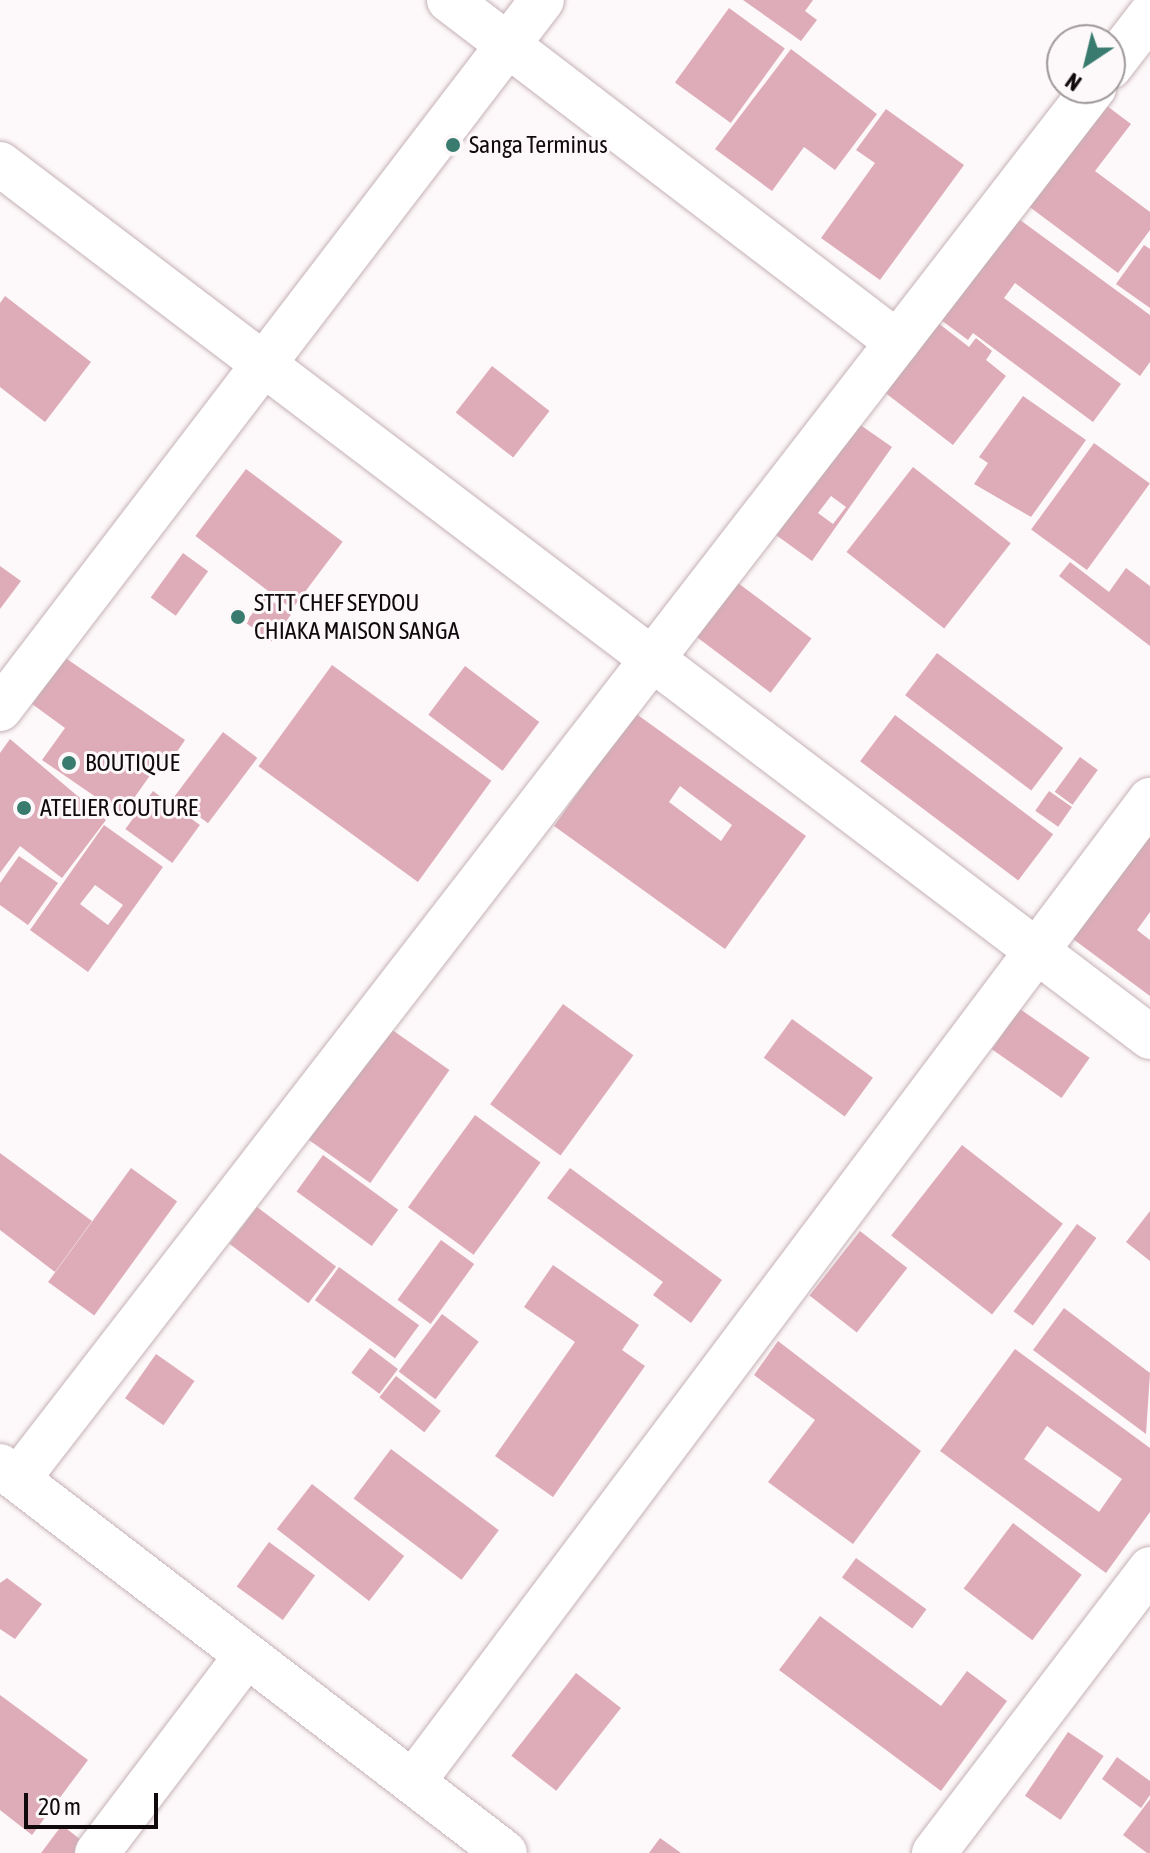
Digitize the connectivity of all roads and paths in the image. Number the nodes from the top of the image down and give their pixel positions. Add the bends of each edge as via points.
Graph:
1 (449, 0) edge
2 (542, 0) edge
3 (1150, 15) edge
4 (508, 45) junction
5 (1126, 46) edge
6 (1082, 104) edge
7 (0, 164) edge
8 (897, 342) junction
9 (264, 364) junction
10 (652, 659) junction
11 (0, 709) edge
12 (1150, 800) edge
13 (1037, 951) junction
14 (1150, 1037) edge
15 (9, 1472) edge
16 (1150, 1569) edge
17 (247, 1655) junction
18 (413, 1782) junction
19 (97, 1853) edge
20 (505, 1853) edge
21 (934, 1853) edge

1 - 4 street
2 - 4 street
3 - 5 street
4 - 8 street
4 - 9 street
6 - 8 street
7 - 9 street
8 - 10 street
9 - 10 street
9 - 11 street
10 - 13 street
10 - 15 street
12 - 13 street
13 - 14 street
13 - 18 street
15 - 17 street
16 - 21 street
17 - 18 street
17 - 19 street
18 - 20 street

